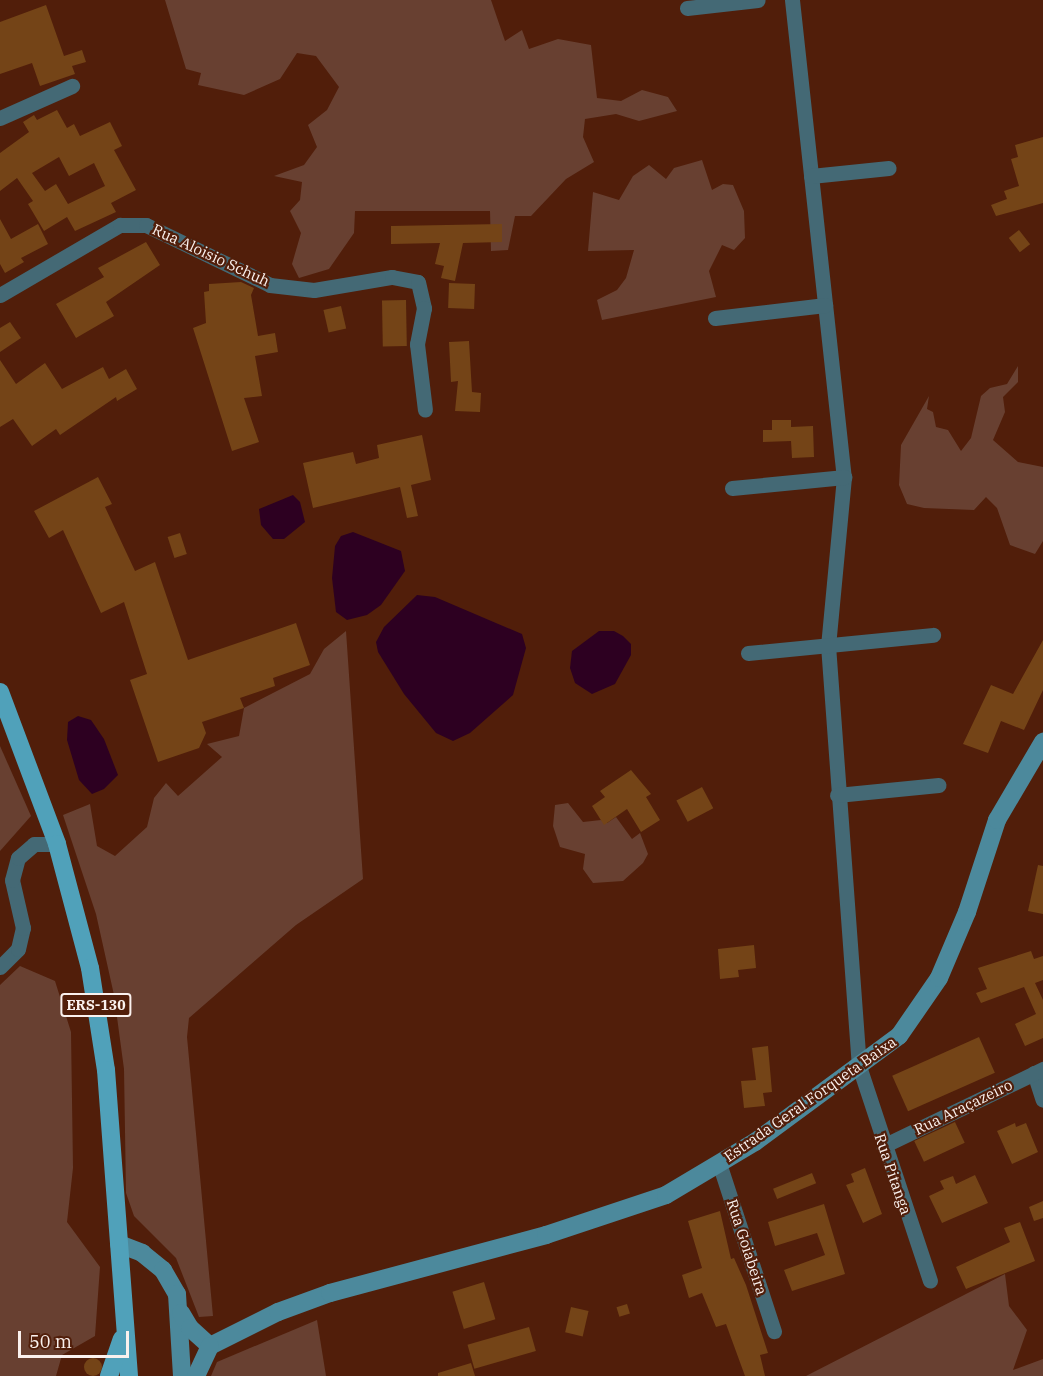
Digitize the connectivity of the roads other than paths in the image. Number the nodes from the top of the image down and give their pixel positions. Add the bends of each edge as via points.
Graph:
1 (758, 0) edge
2 (792, 0) edge
3 (687, 8) dead end
4 (72, 86) dead end
5 (0, 118) edge
6 (889, 168) dead end
7 (811, 176) junction
8 (0, 295) edge
9 (825, 305) junction
10 (716, 318) dead end
11 (425, 410) dead end
12 (844, 477) junction
13 (732, 488) dead end
14 (933, 635) dead end
15 (828, 645) junction
16 (748, 653) dead end
17 (0, 692) edge
18 (1043, 742) edge
19 (939, 784) dead end
20 (837, 795) junction
21 (57, 844) junction
22 (0, 967) edge
23 (860, 1066) junction
24 (1038, 1071) edge
25 (1043, 1100) edge
26 (883, 1146) junction
27 (719, 1163) junction
28 (118, 1244) junction
29 (930, 1281) dead end
30 (181, 1313) junction
31 (125, 1331) junction
32 (774, 1331) dead end
33 (210, 1346) junction
34 (109, 1376) edge
35 (129, 1376) edge
36 (182, 1376) edge
37 (196, 1376) edge

1 - 3 street
2 - 7 street, Rua Pitanga
4 - 5 street
6 - 7 street
7 - 9 street, Rua Pitanga
8 - 11 street, Rua Aloisio Schuh via 120,225 146,225 270,285 314,290 392,277 418,282 424,308 417,344
9 - 10 street
9 - 12 street, Rua Pitanga
12 - 13 street
12 - 15 street, Rua Pitanga
14 - 15 street
15 - 16 street
15 - 20 street, Rua Pitanga
17 - 21 main road, ERS-130
18 - 23 street, Estrada Geral Forqueta Baixa via 997,820 939,978 899,1036
19 - 20 street
20 - 23 street, Rua Pitanga
21 - 22 street via 34,844 18,858 12,880 22,928 18,949
21 - 28 main road, ERS-130 via 90,969 106,1070
23 - 26 street, Rua Pitanga
23 - 27 street, Estrada Geral Forqueta Baixa
24 - 25 street
24 - 26 street, Rua Araçazeiro
26 - 29 street, Rua Pitanga
27 - 32 street, Rua Goiabeira
27 - 33 street, Estrada Geral Forqueta Baixa via 666,1195 546,1235 330,1293 278,1312
28 - 30 street via 142,1253 163,1270 177,1294
28 - 31 main road, ERS-130
30 - 33 street via 190,1328
30 - 36 street
31 - 34 main road
31 - 35 main road, ERS-130
33 - 37 street

